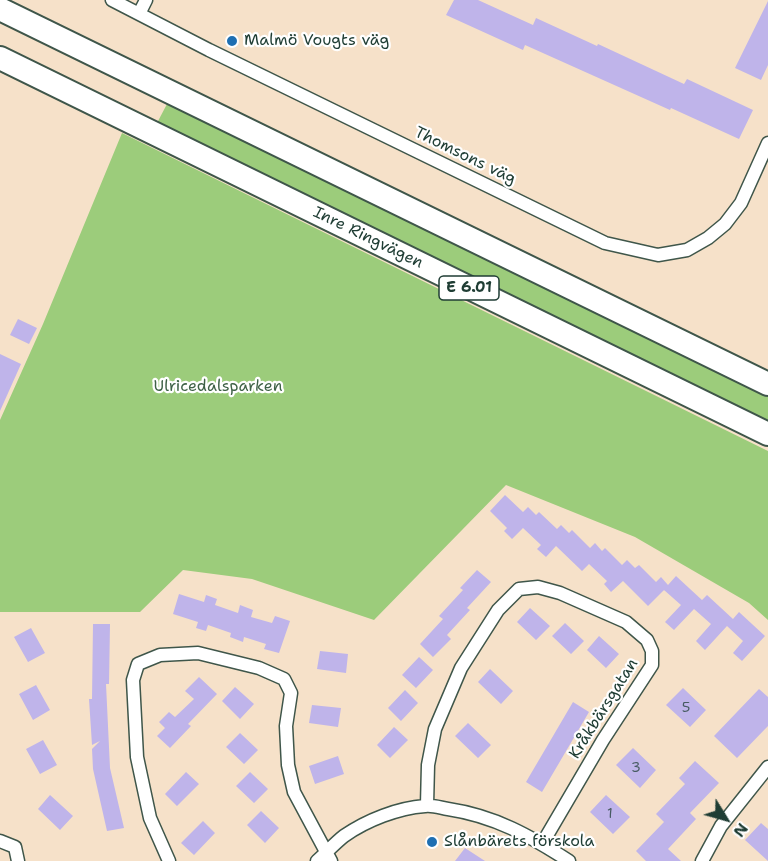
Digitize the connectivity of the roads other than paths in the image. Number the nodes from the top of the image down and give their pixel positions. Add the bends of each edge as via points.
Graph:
1 (112, 0) edge
2 (146, 0) edge
3 (0, 9) edge
4 (140, 14) junction
5 (0, 58) edge
6 (768, 143) edge
7 (768, 384) edge
8 (768, 434) edge
9 (768, 767) edge
10 (427, 806) junction
11 (0, 841) edge
12 (542, 844) junction
13 (325, 858) edge
14 (18, 861) edge
15 (169, 861) edge
16 (569, 861) edge
17 (702, 861) edge

1 - 4 street, Thomsons väg
2 - 4 street
3 - 7 highway, E 6.01
4 - 6 street, Thomsons väg via 605,243 658,255 687,250 725,224 741,203
5 - 8 highway, Inre Ringvägen / E 6.01
9 - 17 street via 721,826
10 - 12 street via 483,816
10 - 12 street, Kråkbärsgatan via 428,765 435,729 461,668 498,610 519,589 538,586 560,593 626,622 647,640 652,665
10 - 13 street via 399,810 369,822 344,836
11 - 14 street via 15,847
12 - 16 street
13 - 15 street via 294,792 286,726 291,693 284,679 260,668 198,652 160,655 138,664 133,680 137,757 150,818

